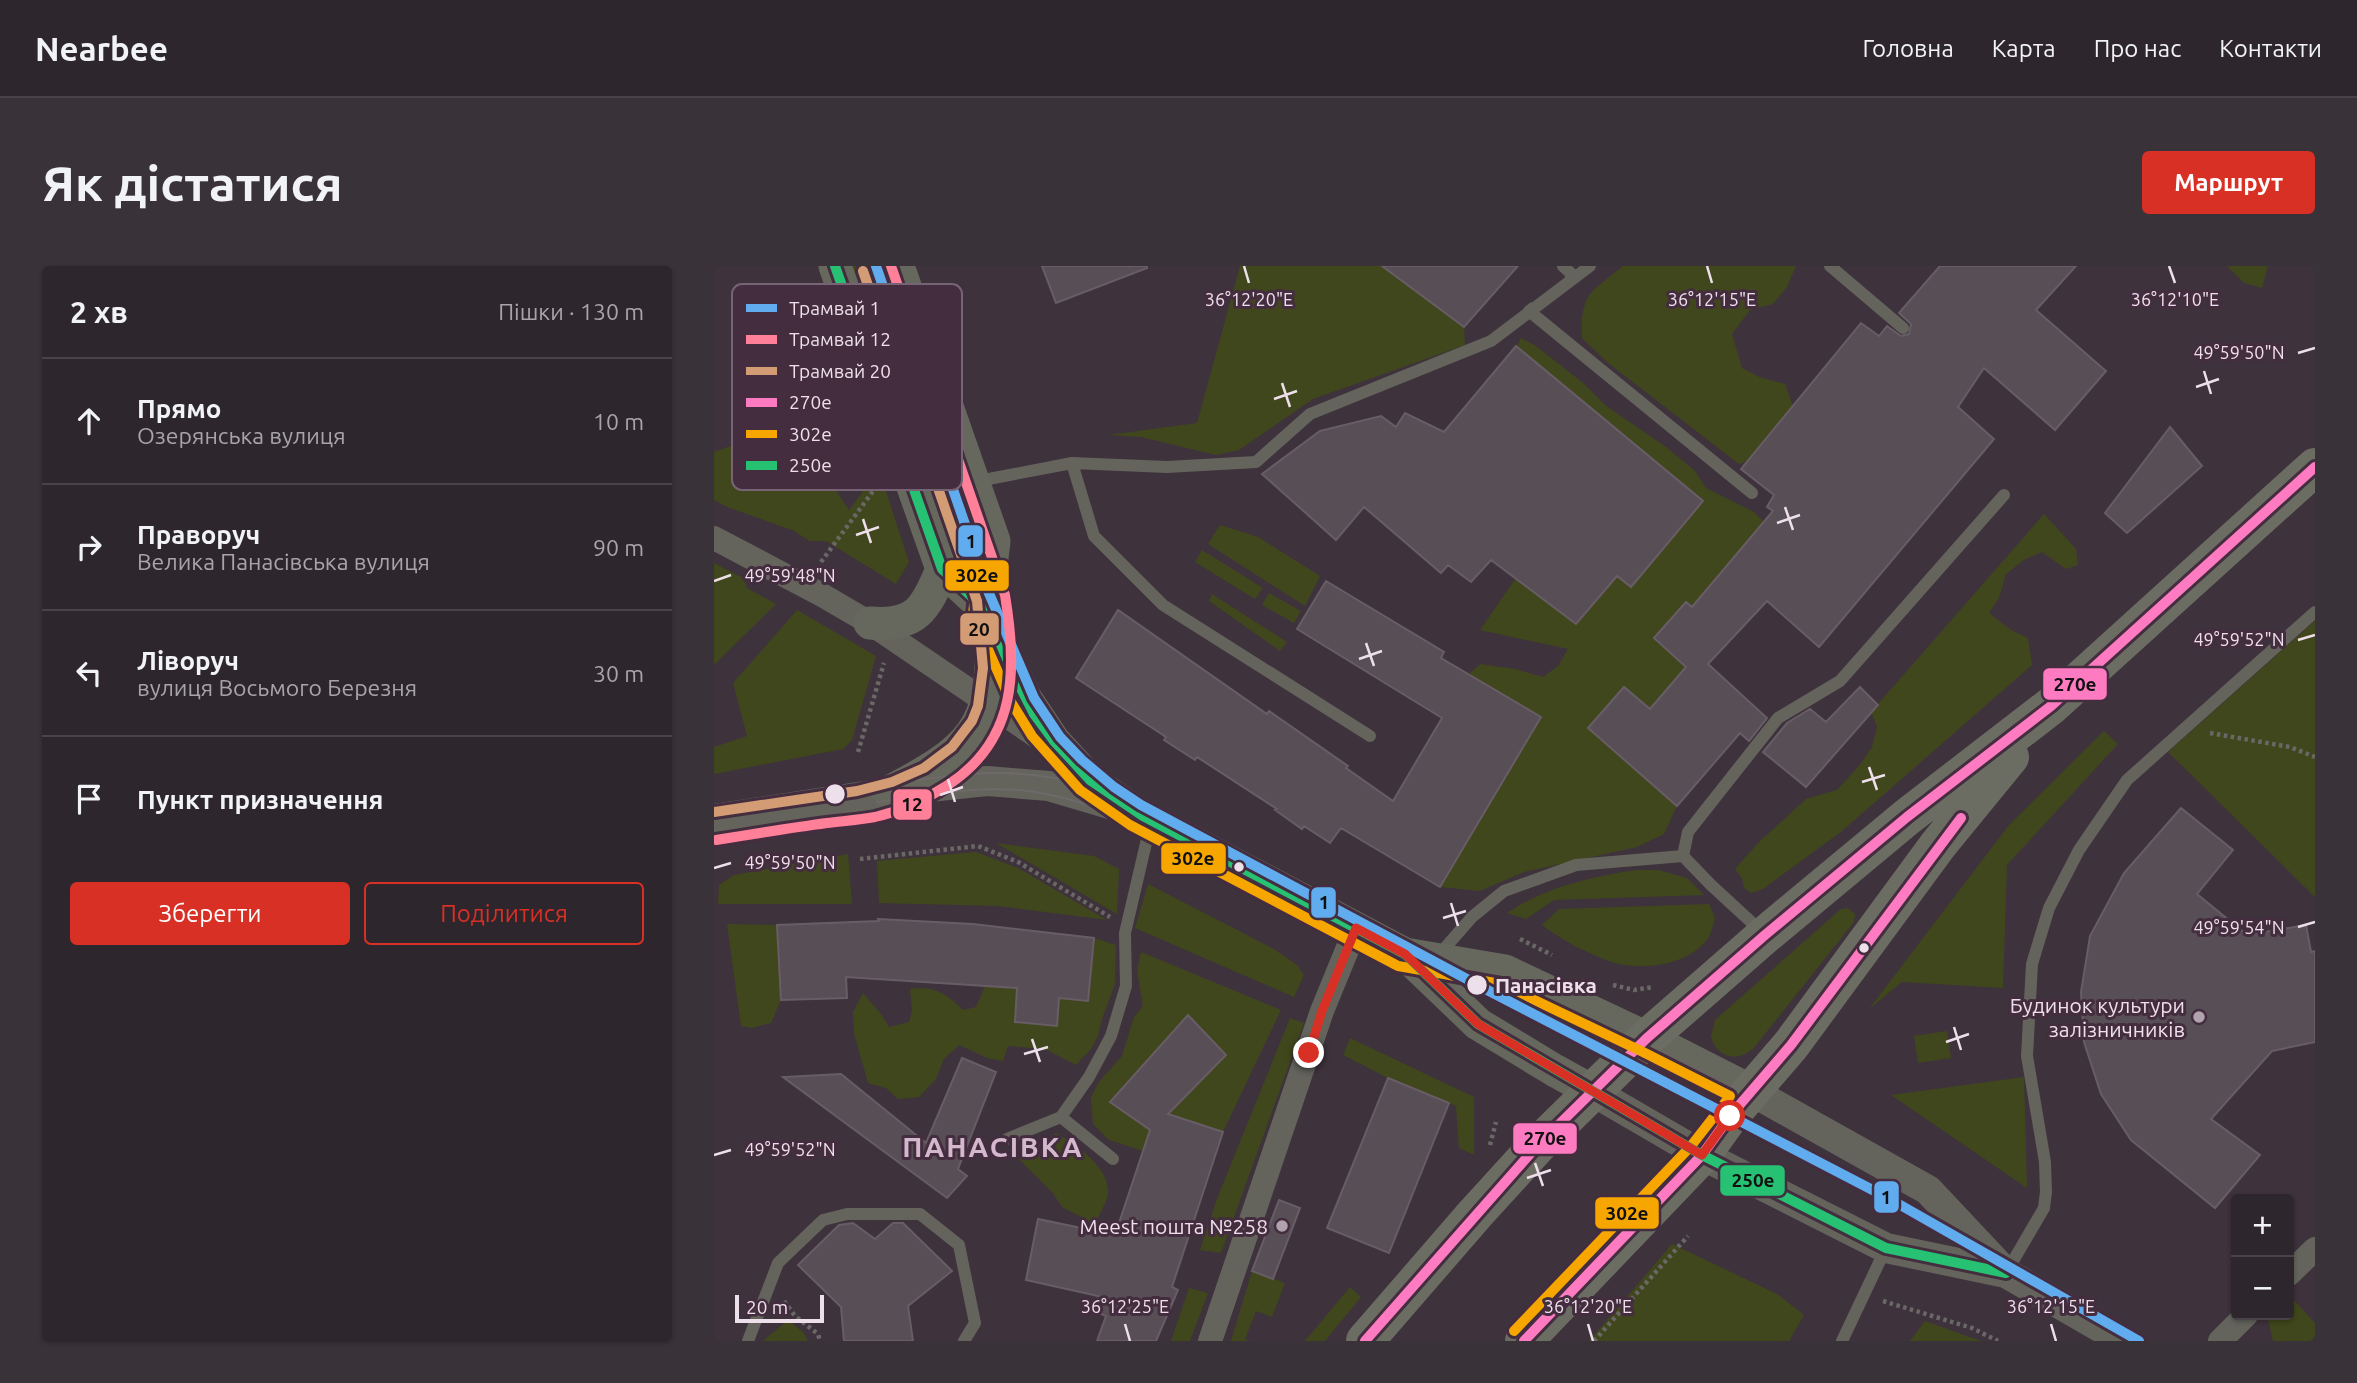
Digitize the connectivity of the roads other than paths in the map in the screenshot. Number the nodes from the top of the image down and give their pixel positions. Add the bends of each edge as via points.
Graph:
1 (835, 266) edge
2 (898, 266) edge
3 (1563, 266) edge
4 (1590, 266) edge
5 (1830, 266) edge
6 (1574, 277) junction
7 (841, 284) edge
8 (904, 284) edge
9 (1529, 311) junction
10 (1903, 328) dead end
11 (962, 450) edge
12 (1072, 464) junction
13 (2315, 467) edge
14 (973, 482) junction
15 (914, 490) edge
16 (1752, 493) dead end
17 (2004, 495) dead end
18 (714, 538) edge
19 (942, 569) junction
20 (2315, 612) edge
21 (988, 615) junction
22 (870, 623) junction
23 (986, 702) junction
24 (2051, 706) junction
25 (1370, 736) dead end
26 (1069, 759) junction
27 (889, 792) junction
28 (1144, 817) junction
29 (714, 819) edge
30 (1683, 856) junction
31 (1356, 928) junction
32 (1765, 935) junction
33 (1420, 956) junction
34 (1647, 1038) junction
35 (1592, 1091) junction
36 (1751, 1091) junction
37 (1061, 1117) junction
38 (1007, 1139) dead end
39 (1702, 1155) junction
40 (1113, 1159) dead end
41 (1886, 1248) junction
42 (2315, 1249) edge
43 (2294, 1269) edge
44 (2006, 1273) junction
45 (2241, 1320) edge
46 (748, 1341) edge
47 (964, 1341) edge
48 (1210, 1341) edge
49 (1365, 1341) edge
50 (1524, 1341) edge
51 (1842, 1341) edge
52 (2124, 1341) edge
53 (2220, 1341) edge

1 - 7 main road
2 - 8 main road
3 - 6 lane
4 - 6 lane
5 - 10 lane
6 - 9 lane
9 - 12 lane via 1491,341 1310,414 1256,462 1167,467
9 - 16 lane
11 - 14 main road
12 - 14 lane
12 - 25 lane via 1094,536 1163,605
13 - 24 main road
14 - 21 main road via 994,541
15 - 19 main road
17 - 30 lane via 1840,681 1778,718 1688,832
18 - 22 street
19 - 21 main road
19 - 22 main road via 919,612 898,623
20 - 44 lane via 2127,780 2079,850 2049,908 2032,964 2027,1056 2046,1192 2044,1208
21 - 23 main road via 991,664
21 - 26 main road via 1034,714
22 - 23 street
23 - 26 street
23 - 27 main road via 971,735 955,753
24 - 32 main road
24 - 36 main road via 1938,845 1791,1045
26 - 28 main road via 1090,780
27 - 28 street via 969,782 1024,782 1073,792
27 - 29 street
28 - 31 main road
28 - 37 lane via 1125,933 1126,986 1111,1035
30 - 32 lane
30 - 33 lane via 1576,865 1504,891
31 - 33 main road
31 - 48 street via 1322,1011
32 - 34 main road
33 - 34 main road via 1505,971
33 - 35 main road via 1478,1024
34 - 35 main road
34 - 36 main road
35 - 39 street
35 - 49 main road via 1483,1205
36 - 39 main road
36 - 44 street via 1928,1190
37 - 38 lane
37 - 40 lane
39 - 41 street
39 - 50 main road
41 - 44 street
41 - 51 lane
42 - 43 street
44 - 52 street
45 - 53 street
46 - 47 lane via 778,1263 823,1220 847,1214 920,1214 959,1245 975,1323

